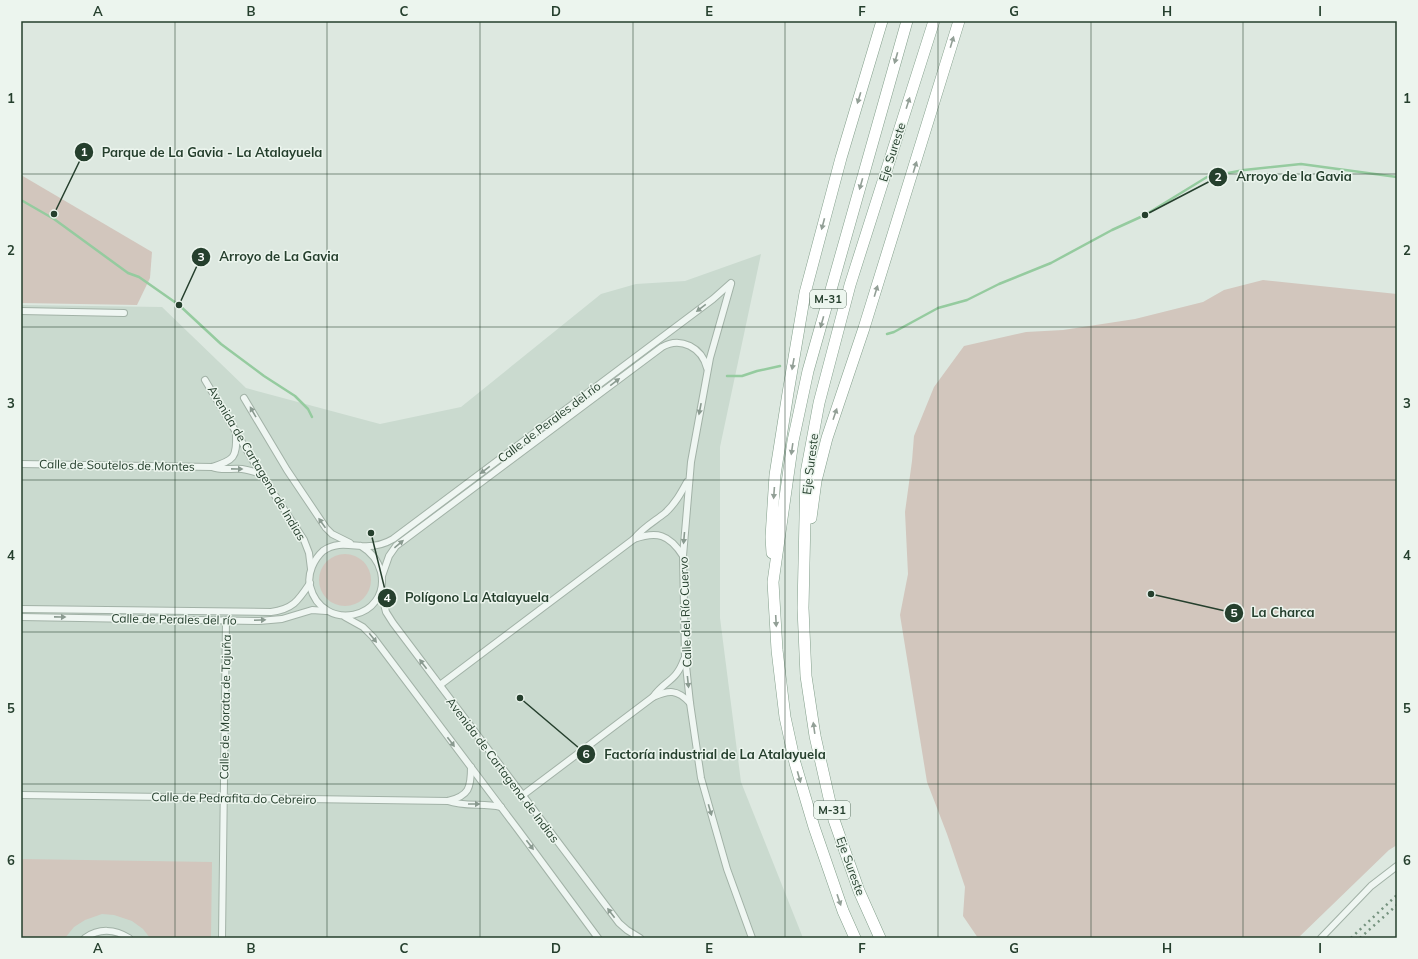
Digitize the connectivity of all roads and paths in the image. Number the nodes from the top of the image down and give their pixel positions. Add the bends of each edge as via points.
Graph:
1 (882, 21) edge
2 (907, 21) edge
3 (934, 21) edge
4 (959, 21) edge
5 (731, 283) joint
6 (21, 311) edge
7 (124, 313) dead end
8 (707, 371) junction
9 (206, 380) dead end
10 (244, 398) dead end
11 (236, 434) junction
12 (21, 464) edge
13 (212, 467) junction
14 (261, 474) junction
15 (689, 478) junction
16 (634, 539) junction
17 (353, 545) junction
18 (360, 546) junction
19 (683, 556) junction
20 (311, 571) junction
21 (803, 576) junction
22 (382, 578) junction
23 (773, 582) junction
24 (310, 583) junction
25 (380, 592) junction
26 (21, 609) edge
27 (327, 611) junction
28 (342, 616) junction
29 (21, 617) edge
30 (226, 620) junction
31 (685, 656) junction
32 (440, 685) junction
33 (653, 697) junction
34 (690, 703) junction
35 (471, 767) junction
36 (21, 794) edge
37 (522, 796) junction
38 (224, 797) junction
39 (448, 801) junction
40 (501, 807) junction
41 (1397, 866) edge
42 (751, 937) edge
43 (85, 938) edge
44 (129, 938) edge
45 (222, 938) edge
46 (598, 938) edge
47 (640, 938) edge
48 (855, 938) edge
49 (880, 938) edge
50 (1321, 938) edge

1 -> 23 highway via 841,158 805,293 775,475 771,537
2 -> 23 highway, Eje Sureste / M-31 via 808,371 793,441
21 -> 3 highway, Eje Sureste / M-31 via 806,473 818,403 850,285
21 -> 4 highway via 816,481 827,438
5 - 8 street, Calle del Río Cuervo
5 -> 18 street, Calle de Perales del río via 399,535 382,545
6 - 7 street
8 -> 15 street, Calle del Río Cuervo
22 -> 8 street, Calle de Perales del río via 389,556 400,543 662,347 674,342 692,347 702,356
9 - 11 street, Avenida de Cartagena de Indias
17 -> 10 street, Avenida de Cartagena de Indias via 326,528 287,470
11 - 13 street, Calle de Soutelos de Montes via 237,446 234,455 222,464
11 - 14 street, Avenida de Cartagena de Indias
12 - 13 street, Calle de Soutelos de Montes
13 -> 14 street, Calle de Soutelos de Montes via 252,470
14 - 20 street, Avenida de Cartagena de Indias via 304,540 309,553
15 - 16 street via 670,508 639,532
15 -> 19 street, Calle del Río Cuervo
16 - 19 street via 659,535 670,540
16 - 32 street
17 - 18 street
17 - 20 street via 342,544 325,550 316,559
18 - 22 street via 375,558
19 - 31 street, Calle del Río Cuervo
20 - 24 street
49 -> 21 highway, Eje Sureste / M-31 via 859,891 834,820 815,736 806,676
22 - 25 street
23 -> 48 highway, Eje Sureste / M-31 via 777,650 785,717 795,763 816,834 843,912
24 - 26 street, Calle de Perales del río via 290,607 271,612
24 - 27 street via 315,599
25 - 28 street via 365,610 352,616
32 -> 25 street, Avenida de Cartagena de Indias via 389,618
27 - 28 street
30 -> 27 street, Calle de Perales del río via 269,620 312,610
28 -> 35 street, Avenida de Cartagena de Indias via 363,627 373,637
29 -> 30 street, Calle de Perales del río
30 - 38 street, Calle de Morata de Tajuña
31 - 33 street via 677,674
31 -> 34 street, Calle del Río Cuervo
32 - 37 street, Avenida de Cartagena de Indias
33 - 34 street via 665,692 674,692
33 - 37 street
34 -> 42 street, Calle del Río Cuervo via 701,778 726,869
35 - 39 street, Calle de Pedrafita do Cebreiro via 470,784 466,793
35 - 40 street, Avenida de Cartagena de Indias
36 - 38 street, Calle de Pedrafita do Cebreiro
47 -> 37 street, Avenida de Cartagena de Indias via 619,924
38 - 39 street, Calle de Pedrafita do Cebreiro
38 - 45 street, Calle de Morata de Tajuña
39 -> 40 street, Calle de Pedrafita do Cebreiro via 456,804
40 -> 46 street, Avenida de Cartagena de Indias
41 - 50 street via 1371,886
43 - 44 street via 107,930

